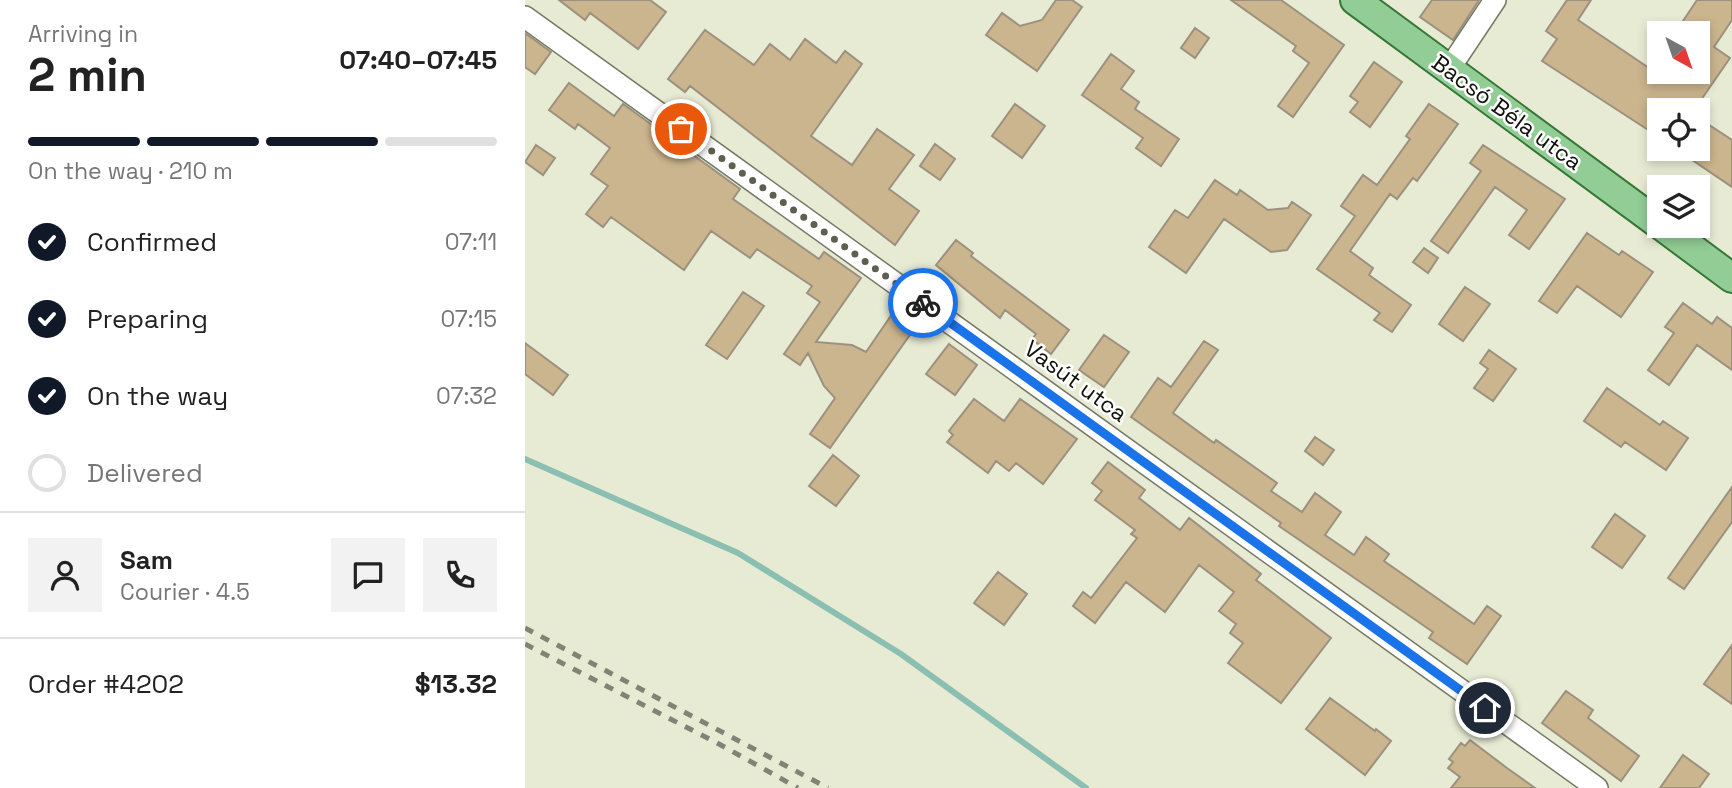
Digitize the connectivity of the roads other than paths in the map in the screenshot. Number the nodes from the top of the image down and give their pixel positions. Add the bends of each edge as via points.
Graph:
1 (1355, 0) edge
2 (1495, 0) edge
3 (525, 17) edge
4 (1449, 69) junction
5 (1647, 215) edge
6 (1678, 238) edge
7 (1732, 278) edge
8 (1597, 788) edge

1 - 4 main road, Bacsó Béla utca
2 - 4 street
3 - 8 street, Vasút utca
4 - 5 main road, Bacsó Béla utca
6 - 7 main road, Bacsó Béla utca

